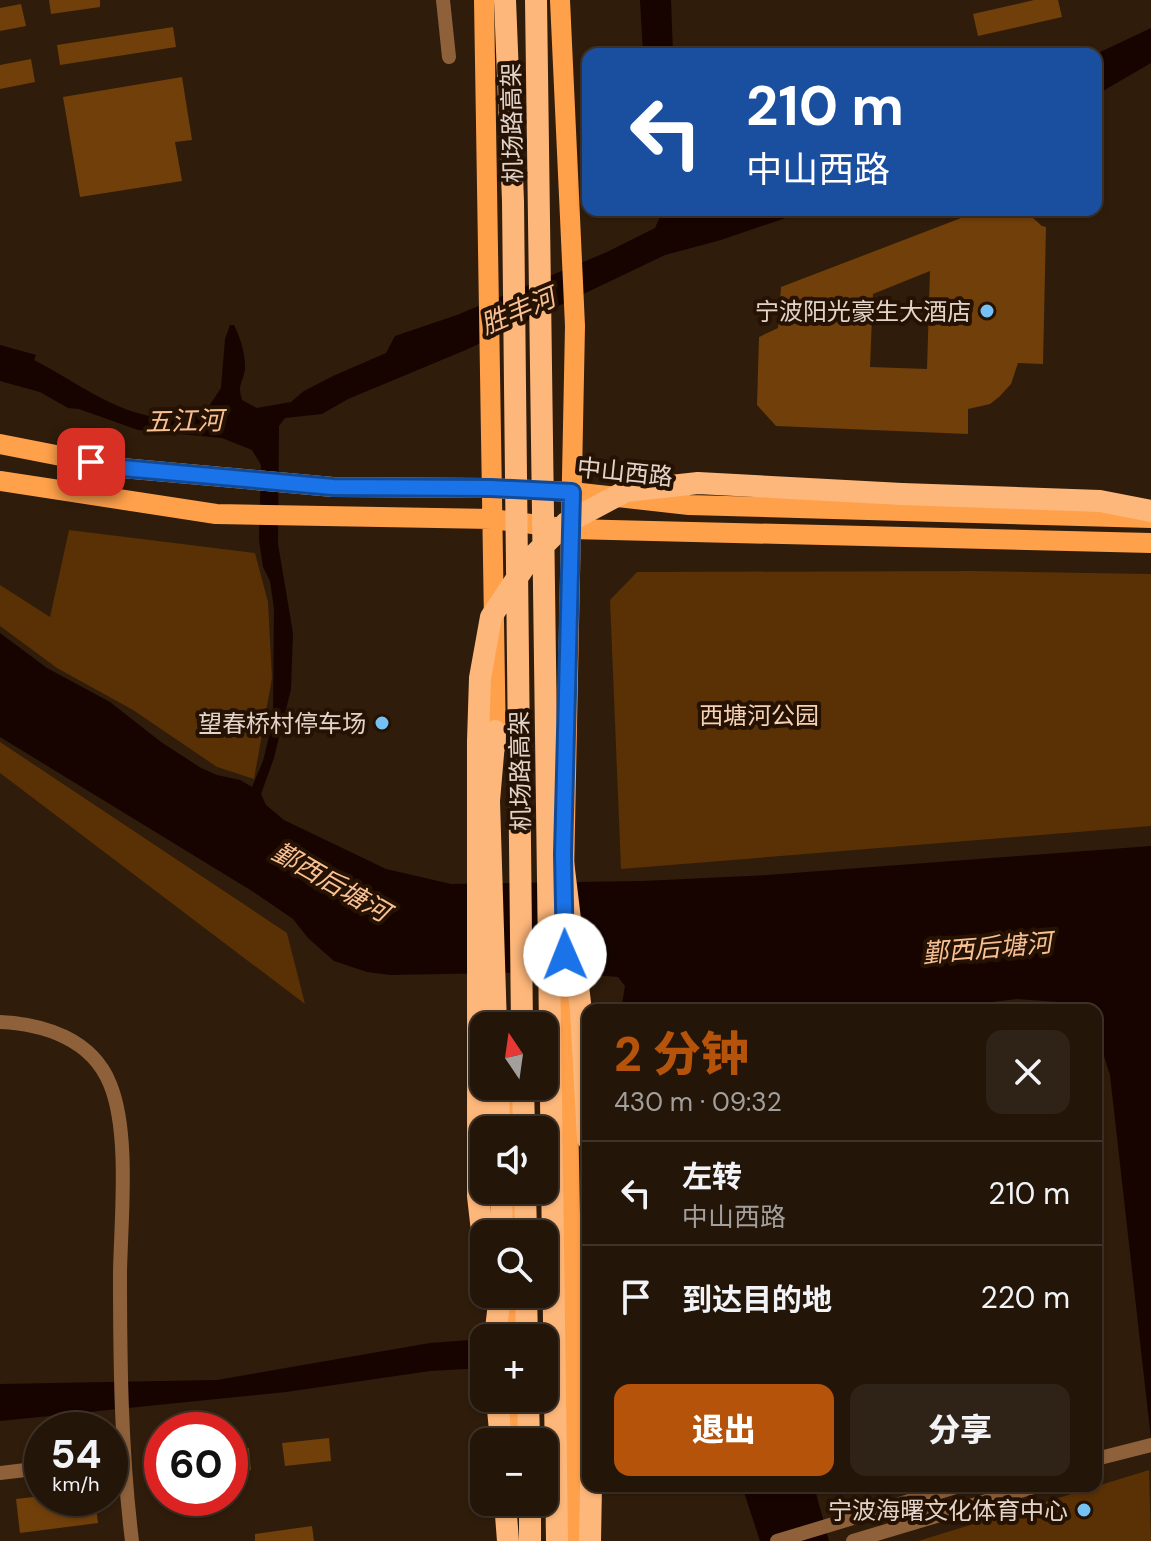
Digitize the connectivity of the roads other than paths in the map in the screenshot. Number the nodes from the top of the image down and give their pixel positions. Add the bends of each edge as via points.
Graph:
1 (443, 0) edge
2 (484, 0) edge
3 (505, 0) edge
4 (536, 0) edge
5 (560, 0) edge
6 (449, 57) dead end
7 (0, 444) edge
8 (0, 481) edge
9 (491, 488) junction
10 (572, 492) junction
11 (1151, 511) edge
12 (1151, 518) edge
13 (492, 519) junction
14 (571, 529) junction
15 (1151, 543) edge
16 (495, 731) joint
17 (563, 857) junction
18 (507, 1012) edge
19 (508, 1012) edge
20 (0, 1022) edge
21 (582, 1029) edge
22 (481, 1220) edge
23 (122, 1412) edge
24 (1148, 1446) edge
25 (1102, 1458) edge
26 (24, 1470) edge
27 (0, 1473) edge
28 (591, 1492) edge
29 (939, 1492) edge
30 (1017, 1492) edge
31 (127, 1516) edge
32 (507, 1516) edge
33 (512, 1516) edge
34 (530, 1516) edge
35 (132, 1541) edge
36 (510, 1541) edge
37 (530, 1541) edge
38 (557, 1541) edge
39 (576, 1541) edge
40 (590, 1541) edge
41 (777, 1541) edge
42 (853, 1541) edge

1 - 6 street
2 - 9 main road
3 - 19 highway, 机场路高架, bridge via 513,201
4 - 38 highway, 机场路高架, bridge
5 - 10 main road via 575,326
7 - 9 main road, 中山西路 via 122,468 333,487
8 - 13 main road via 216,514
9 - 10 main road, 中山西路
9 - 13 main road
10 - 12 main road, 中山西路 via 689,505
10 - 14 main road
11 - 22 highway, bridge via 1100,501 698,483 626,491 566,523 529,560 491,617 480,678
13 - 14 main road
13 - 16 main road
14 - 15 main road
14 - 17 main road
16 - 18 highway via 489,801
17 - 21 highway
17 - 39 main road
20 - 23 street via 54,1031 94,1058 110,1082 121,1121
24 - 25 street
26 - 27 street
28 - 40 highway
29 - 41 street
30 - 42 street
31 - 35 street
32 - 36 highway
33 - 36 main road
34 - 37 highway

